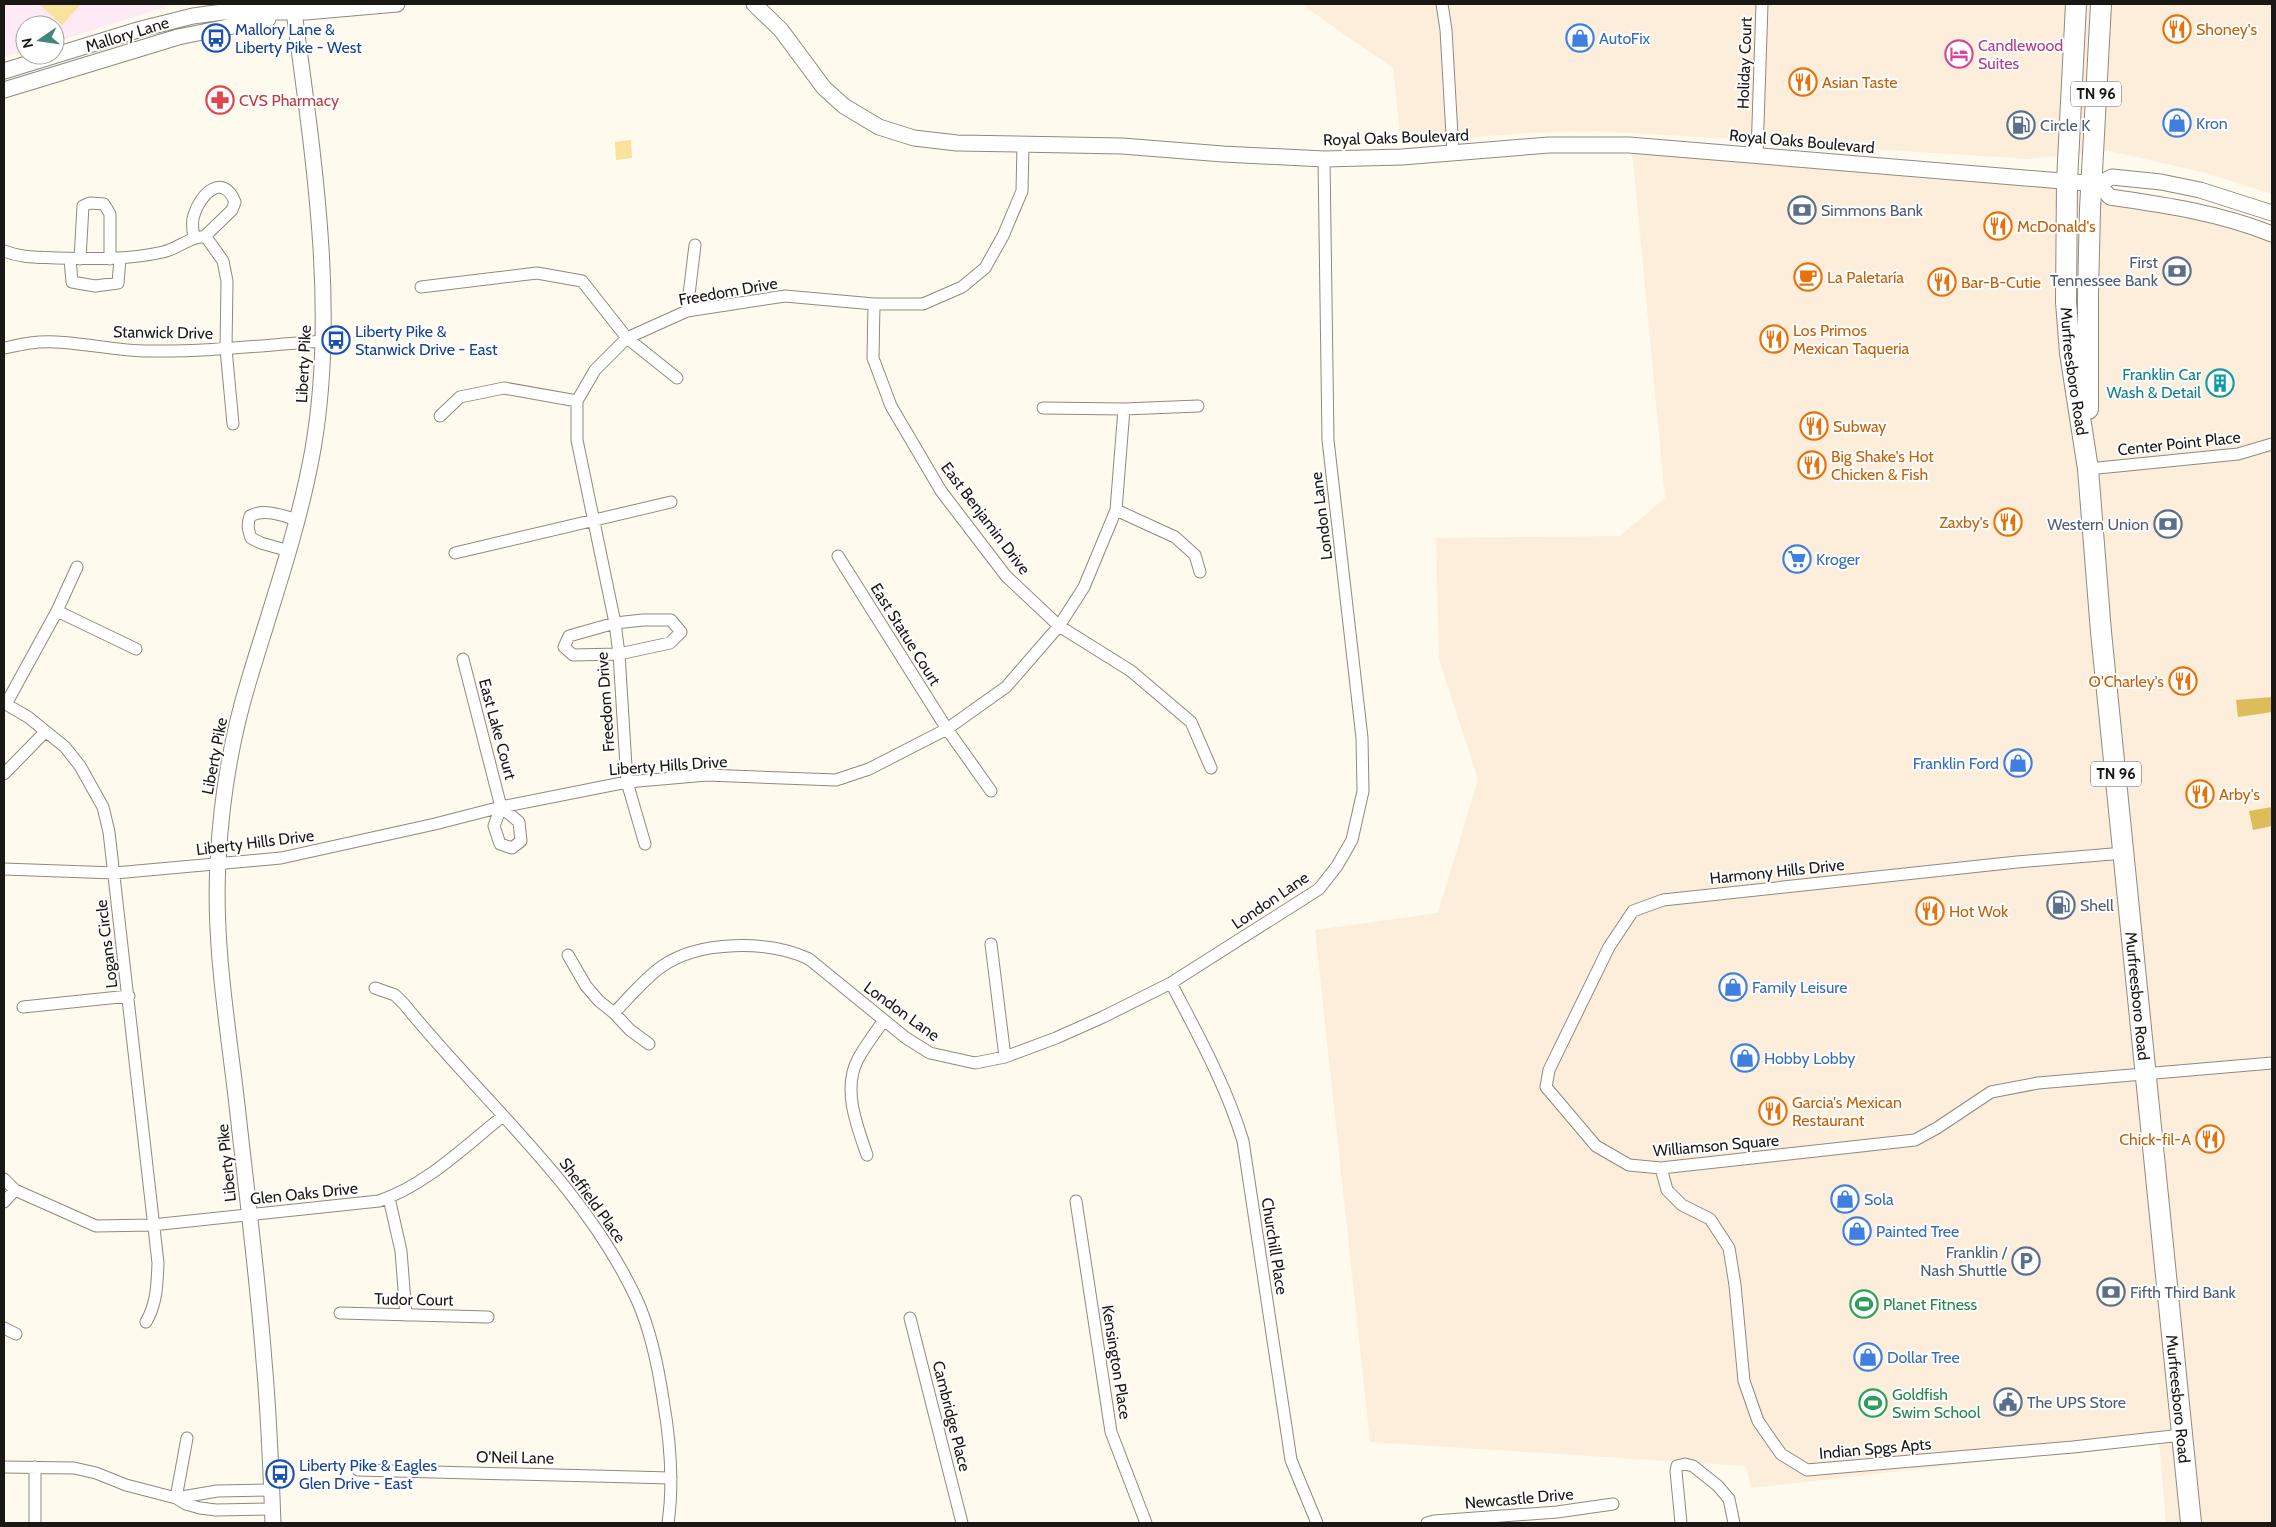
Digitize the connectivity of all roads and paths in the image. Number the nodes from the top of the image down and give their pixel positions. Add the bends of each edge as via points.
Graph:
1 (397, 4) edge
2 (754, 4) edge
3 (1442, 4) edge
4 (1762, 4) edge
5 (2076, 4) edge
6 (2101, 4) edge
7 (293, 8) edge
8 (4, 71) edge
9 (4, 90) edge
10 (1023, 146) junction
11 (1453, 153) junction
12 (1757, 154) junction
13 (1324, 158) junction
14 (2066, 181) junction
15 (2095, 184) junction
16 (2272, 213) edge
17 (2272, 234) edge
18 (695, 245) dead end
19 (4, 251) edge
20 (75, 259) junction
21 (115, 259) junction
22 (420, 287) dead end
23 (874, 304) junction
24 (688, 311) junction
25 (627, 338) junction
26 (323, 341) junction
27 (4, 348) edge
28 (226, 349) junction
29 (677, 378) dead end
30 (577, 401) junction
31 (1198, 406) dead end
32 (1044, 408) dead end
33 (1124, 409) junction
34 (440, 416) dead end
35 (233, 424) dead end
36 (2272, 444) edge
37 (2088, 469) junction
38 (671, 502) dead end
39 (1116, 510) junction
40 (298, 520) junction
41 (593, 521) junction
42 (289, 551) junction
43 (454, 553) dead end
44 (838, 556) dead end
45 (77, 567) dead end
46 (1200, 572) dead end
47 (57, 611) junction
48 (615, 623) junction
49 (1059, 626) junction
50 (136, 649) dead end
51 (619, 654) junction
52 (463, 659) dead end
53 (5, 703) edge
54 (947, 729) junction
55 (45, 732) junction
56 (1211, 768) dead end
57 (4, 774) edge
58 (627, 782) junction
59 (991, 791) dead end
60 (501, 807) junction
61 (645, 844) dead end
62 (2124, 854) junction
63 (218, 864) junction
64 (4, 869) edge
65 (114, 873) junction
66 (991, 944) dead end
67 (568, 955) dead end
68 (1171, 984) junction
69 (375, 988) dead end
70 (129, 996) junction
71 (23, 1007) dead end
72 (614, 1013) junction
73 (884, 1020) junction
74 (649, 1044) dead end
75 (1005, 1058) junction
76 (2272, 1064) edge
77 (2146, 1076) junction
78 (1546, 1087) joint
79 (503, 1116) junction
80 (867, 1155) dead end
81 (1661, 1168) junction
82 (4, 1179) edge
83 (15, 1190) junction
84 (388, 1198) junction
85 (1076, 1201) dead end
86 (4, 1202) edge
87 (250, 1216) junction
88 (152, 1225) junction
89 (340, 1313) dead end
90 (406, 1315) junction
91 (488, 1317) dead end
92 (910, 1318) dead end
93 (146, 1322) dead end
94 (4, 1328) edge
95 (16, 1334) dead end
96 (2182, 1435) junction
97 (187, 1438) dead end
98 (35, 1467) junction
99 (4, 1468) edge
100 (358, 1470) dead end
101 (671, 1478) junction
102 (272, 1490) junction
103 (176, 1498) junction
104 (1612, 1504) dead end
105 (273, 1516) edge
106 (1558, 1518) edge
107 (34, 1523) edge
108 (668, 1523) edge
109 (962, 1523) edge
110 (1146, 1523) edge
111 (1317, 1523) edge
112 (1427, 1523) edge
113 (1681, 1523) edge
114 (1734, 1523) edge
115 (2191, 1523) edge

1 - 7 main road
2 - 10 main road, Royal Oaks Boulevard via 781,30 824,88 844,106 878,127 914,138
3 - 11 street
4 - 12 street, Holiday Court
5 - 14 highway, Murfreesboro Road / TN 96
6 - 15 highway, Murfreesboro Road / TN 96
7 - 8 main road, Mallory Lane via 223,12 179,19
7 - 9 main road, Mallory Lane via 178,37
7 - 26 main road, Liberty Pike via 318,211
10 - 13 main road, Royal Oaks Boulevard via 1122,146
10 - 23 street, Freedom Drive via 1022,191 985,268 962,287 923,304
11 - 12 main road, Royal Oaks Boulevard via 1549,145 1629,145
11 - 13 main road, Royal Oaks Boulevard
12 - 14 main road, Royal Oaks Boulevard
13 - 68 street, London Lane via 1328,440 1362,738 1363,791 1360,808 1352,840 1319,889
14 - 15 main road, Royal Oaks Boulevard
14 - 37 highway, Murfreesboro Road / TN 96 via 2066,302 2070,353
15 - 16 main road via 2112,177 2161,182 2200,190
15 - 17 main road via 2110,197 2198,211
15 - 37 highway, Murfreesboro Road / TN 96 via 2088,295
18 - 24 street
19 - 20 street via 36,259
20 - 21 street
20 - 21 street via 72,282 95,286 118,283
20 - 21 street via 83,206 90,203 104,204 110,214
21 - 28 street via 166,252 199,237 214,247 223,261 227,281
22 - 25 street via 536,273 582,281
23 - 24 street, Freedom Drive via 785,296
23 - 49 street, East Benjamin Drive via 873,358 891,406 941,491 1006,576
24 - 25 street, Freedom Drive
25 - 29 street
25 - 30 street, Freedom Drive via 595,370
26 - 28 street, Stanwick Drive
26 - 40 main road, Liberty Pike via 313,446
27 - 28 street, Stanwick Drive via 50,342 145,351
28 - 35 street
30 - 34 street via 504,388 460,398
30 - 41 street, Freedom Drive via 577,440
31 - 33 street
32 - 33 street
33 - 39 street, Liberty Hills Drive
36 - 37 street, Center Point Place via 2238,454
37 - 62 highway, Murfreesboro Road / TN 96
38 - 41 street
39 - 46 street via 1175,537 1196,555
39 - 49 street, Liberty Hills Drive via 1084,587
40 - 42 main road, Liberty Pike
40 - 42 street via 267,512 250,516 248,522 251,538
41 - 43 street
41 - 48 street, Freedom Drive
42 - 63 main road, Liberty Pike via 234,738 223,801
44 - 54 street, East Statue Court
45 - 47 street
47 - 50 street
47 - 53 street
48 - 51 street, Freedom Drive
48 - 51 street via 569,636 564,647 573,655
48 - 51 street via 671,620 681,632 670,643
49 - 54 street, Liberty Hills Drive via 1006,687
49 - 56 street, East Benjamin Drive via 1130,671 1191,722
51 - 58 street, Freedom Drive
52 - 60 street, East Lake Court
53 - 55 street, Logans Circle
54 - 58 street, Liberty Hills Drive via 869,769 836,780 707,776
54 - 59 street, East Statue Court
55 - 57 street
55 - 65 street, Logans Circle via 80,766 102,807
58 - 60 street, Liberty Hills Drive
58 - 61 street, Freedom Drive
60 - 63 street, Liberty Hills Drive via 317,851
62 - 77 highway, Murfreesboro Road / TN 96
62 - 78 street, Harmony Hills Drive via 1663,900 1633,911 1605,955 1549,1070
63 - 65 street, Liberty Hills Drive
63 - 87 main road, Liberty Pike via 222,968
64 - 65 street, Liberty Hills Drive
65 - 70 street, Logans Circle
66 - 75 street
67 - 72 street via 586,986
68 - 75 street, London Lane via 1103,1018
68 - 111 street, Churchill Place via 1216,1069 1243,1141 1291,1460
69 - 79 street, Sheffield Place via 395,995
70 - 71 street
70 - 88 street, Logans Circle
72 - 73 street, London Lane via 660,967 677,957 696,951 746,945 795,952 809,959
72 - 74 street
73 - 75 street, London Lane via 930,1053 942,1057 975,1063
73 - 80 street via 856,1061 851,1086 854,1116
76 - 77 street, Williamson Square
77 - 81 street, Williamson Square via 2038,1083 1991,1092 1915,1140
77 - 96 highway, Murfreesboro Road / TN 96
78 - 81 street, Williamson Square via 1596,1146 1629,1165
79 - 84 street, Glen Oaks Drive via 424,1178
79 - 101 street, Sheffield Place via 535,1149 591,1220 638,1302 650,1335 661,1387
81 - 96 street, Indian Spgs Apts via 1667,1190 1682,1204 1710,1219 1729,1248 1736,1285 1744,1381 1749,1397 1758,1421 1780,1454 1807,1470 2073,1448
82 - 83 street, Glen Oaks Drive
83 - 86 street
83 - 88 street, Glen Oaks Drive via 96,1226
84 - 87 street, Glen Oaks Drive
84 - 90 street via 401,1251
85 - 110 street, Kensington Place via 1112,1432
87 - 88 street, Glen Oaks Drive
87 - 102 main road, Liberty Pike via 264,1358
88 - 93 street, Logans Circle via 158,1263 157,1290 154,1308
89 - 90 street, Tudor Court
90 - 91 street, Tudor Court
92 - 109 street, Cambridge Place
94 - 95 street
96 - 115 highway, Murfreesboro Road / TN 96
97 - 103 street
98 - 99 street
98 - 103 street via 81,1470
98 - 107 street
100 - 101 street, O'Neil Lane
101 - 108 street, Sheffield Place
102 - 103 street via 218,1491
102 - 105 main road, Liberty Pike
103 - 105 street via 208,1509
104 - 106 street, Newcastle Drive
106 - 112 street, Newcastle Drive
113 - 114 street via 1676,1471 1678,1466 1685,1464 1693,1466 1729,1499

